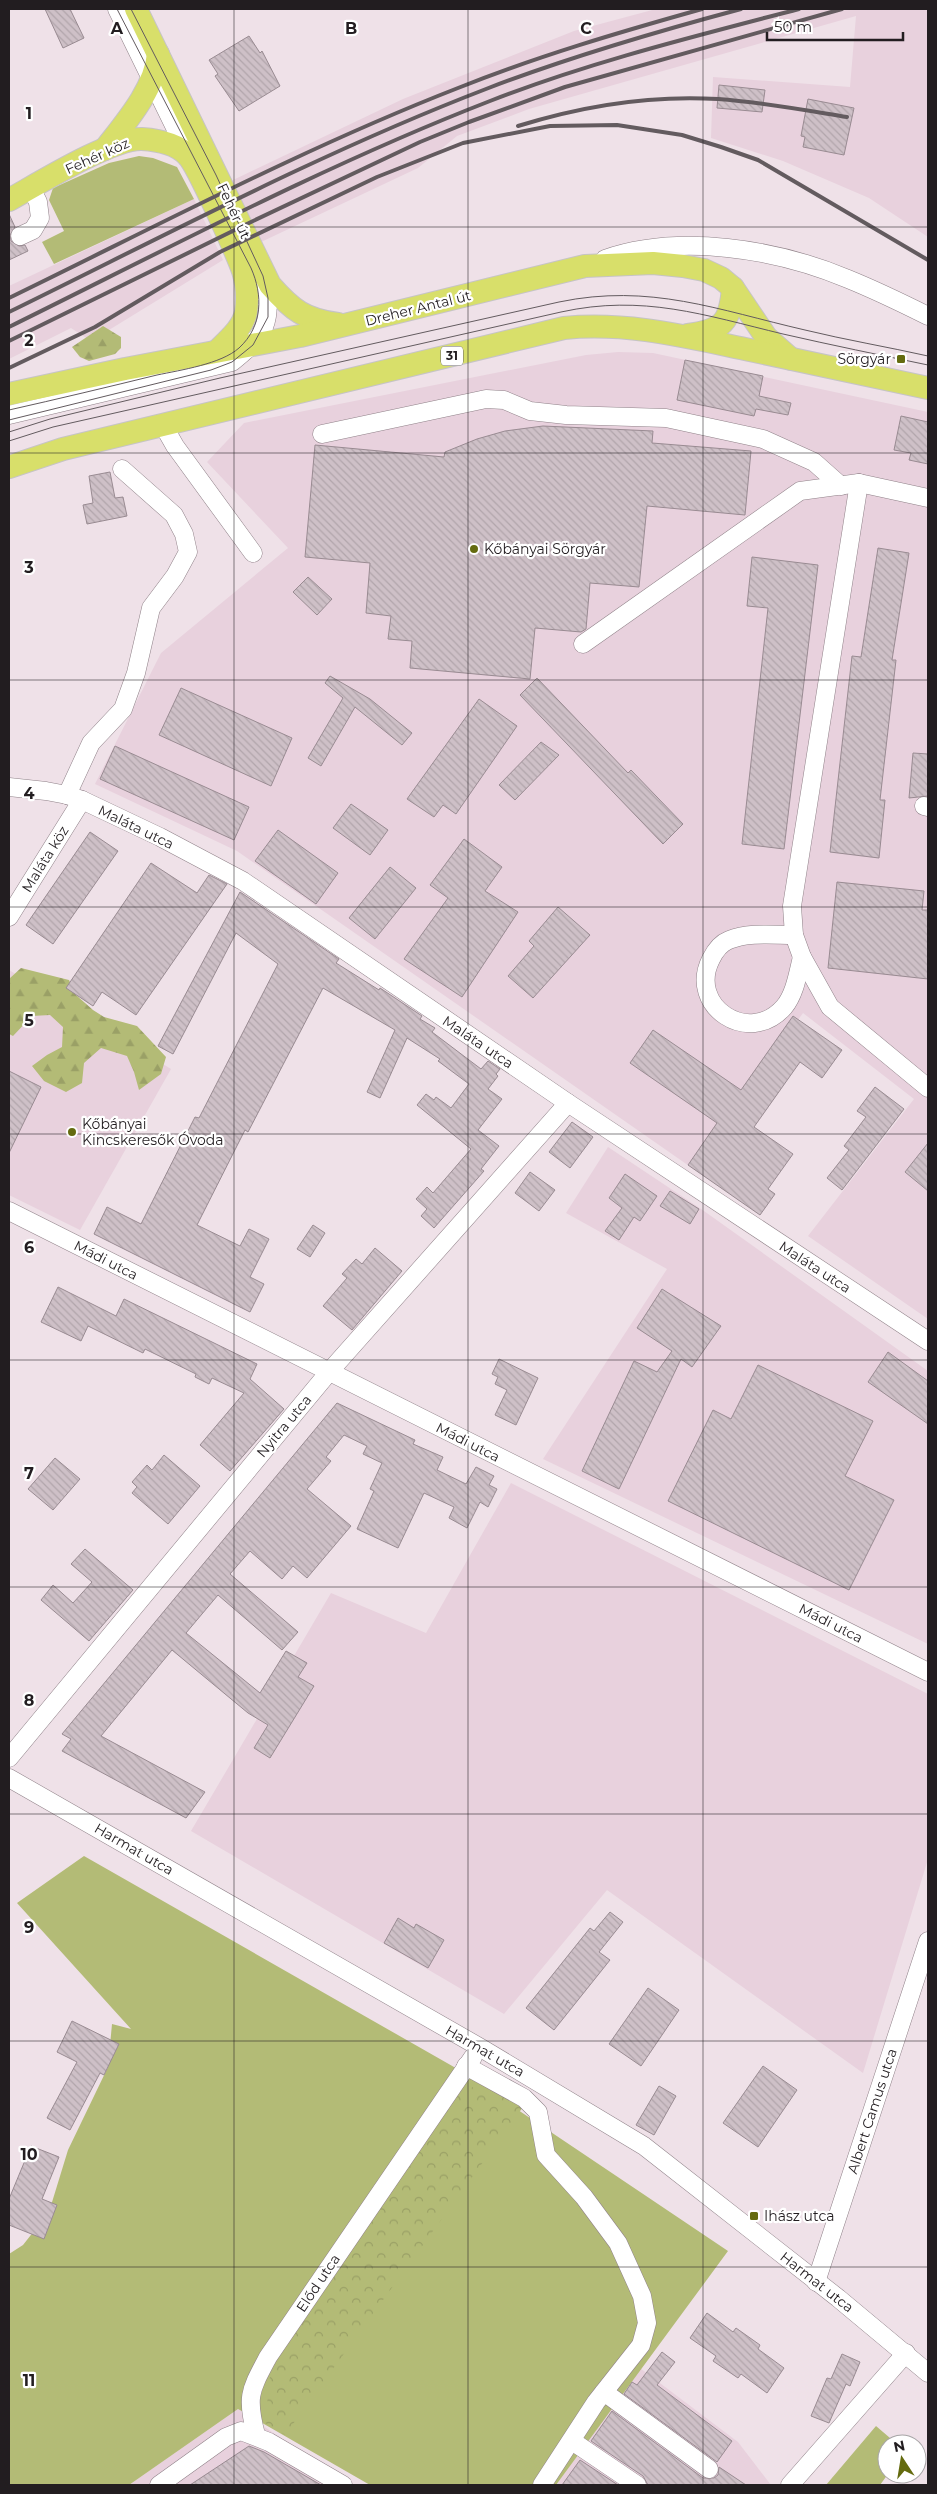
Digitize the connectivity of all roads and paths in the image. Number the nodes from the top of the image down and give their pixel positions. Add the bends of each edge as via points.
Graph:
1 (117, 9) edge
2 (136, 9) edge
3 (158, 54) junction
4 (151, 79) junction
5 (104, 149) junction
6 (189, 156) junction
7 (31, 188) junction
8 (9, 200) edge
9 (20, 236) dead end
10 (585, 266) junction
11 (261, 267) junction
12 (733, 288) junction
13 (928, 316) edge
14 (349, 325) junction
15 (680, 336) junction
16 (253, 345) junction
17 (217, 351) junction
18 (791, 359) junction
19 (199, 369) junction
20 (928, 388) edge
21 (9, 394) edge
22 (9, 415) edge
23 (163, 425) junction
24 (322, 434) dead end
25 (9, 467) edge
26 (122, 469) dead end
27 (860, 483) junction
28 (840, 486) junction
29 (928, 498) edge
30 (252, 553) dead end
31 (583, 644) dead end
32 (9, 787) edge
33 (75, 797) junction
34 (9, 917) edge
35 (794, 935) junction
36 (802, 957) junction
37 (928, 1088) edge
38 (568, 1103) junction
39 (9, 1211) edge
40 (928, 1341) edge
41 (329, 1372) junction
42 (928, 1672) edge
43 (9, 1758) edge
44 (9, 1778) edge
45 (928, 1940) edge
46 (481, 2048) junction
47 (466, 2066) junction
48 (816, 2282) junction
49 (906, 2353) junction
50 (928, 2373) edge
51 (604, 2392) junction
52 (256, 2435) junction
53 (572, 2441) junction
54 (709, 2469) dead end
55 (159, 2485) edge
56 (343, 2485) edge
57 (543, 2485) edge
58 (637, 2485) edge
59 (790, 2485) edge

1 - 4 street, Fehér út
2 - 3 main road, Fehér út
3 - 4 main road
3 - 11 main road, Fehér út
4 - 5 main road via 132,114
4 - 6 street, Fehér út
5 - 6 main road, Fehér köz via 121,141 144,139 166,143
5 - 7 main road, Fehér köz
6 - 17 main road, Fehér út via 239,262 248,294 245,315 236,332
7 - 8 main road, Fehér köz
7 - 9 street via 38,202 40,218 33,230
10 - 12 main road, Dreher Antal út via 653,263 683,266 704,270
10 - 13 street via 642,250 720,247 758,252 847,278
10 - 14 main road, Dreher Antal út
11 - 14 main road, Fehér út via 270,285 295,312 313,320
11 - 16 street via 268,298 268,317
12 - 15 main road via 731,314 721,324 708,332
12 - 18 main road, Dreher Antal út via 766,336
14 - 16 main road, Dreher Antal út
15 - 18 main road, 31
15 - 23 main road, 31 via 635,327 597,325 564,328
16 - 17 main road, Dreher Antal út
16 - 19 street via 232,362
17 - 19 street
17 - 21 main road, Dreher Antal út
18 - 20 main road, 31
19 - 22 street
23 - 25 main road, 31 via 63,449
23 - 30 street
24 - 28 street via 486,399 504,400 530,411 666,418 763,439 814,462
26 - 33 street, Maláta köz via 174,515 184,534 188,552 151,608 136,673 123,709 91,743
27 - 28 street
27 - 29 street
27 - 35 street via 792,906
28 - 31 street via 800,492
32 - 33 street, Maláta utca
33 - 34 street, Maláta köz
33 - 38 street, Maláta utca via 243,881
35 - 36 street
35 - 36 street via 743,935 727,941 714,952 706,968 705,985 711,1002 722,1014 738,1022 755,1023 771,1018 784,1006 792,991
36 - 37 street via 830,1007
38 - 40 street, Maláta utca
38 - 41 street, Nyitra utca
39 - 41 street, Mádi utca
41 - 42 street, Mádi utca
41 - 43 street, Nyitra utca
44 - 46 street, Harmat utca
45 - 48 street, Albert Camus utca
46 - 47 street, Előd utca
46 - 48 street, Harmat utca via 644,2146
47 - 51 street via 524,2098 538,2112 546,2156 584,2197 618,2243 631,2269 642,2296 646,2323 641,2345
47 - 52 street, Előd utca via 268,2357 251,2392 251,2415
48 - 49 street, Harmat utca
49 - 50 street, Harmat utca
49 - 59 street
51 - 53 street
51 - 54 street
52 - 55 street via 241,2431 226,2437
52 - 56 street
53 - 57 street
53 - 58 street

